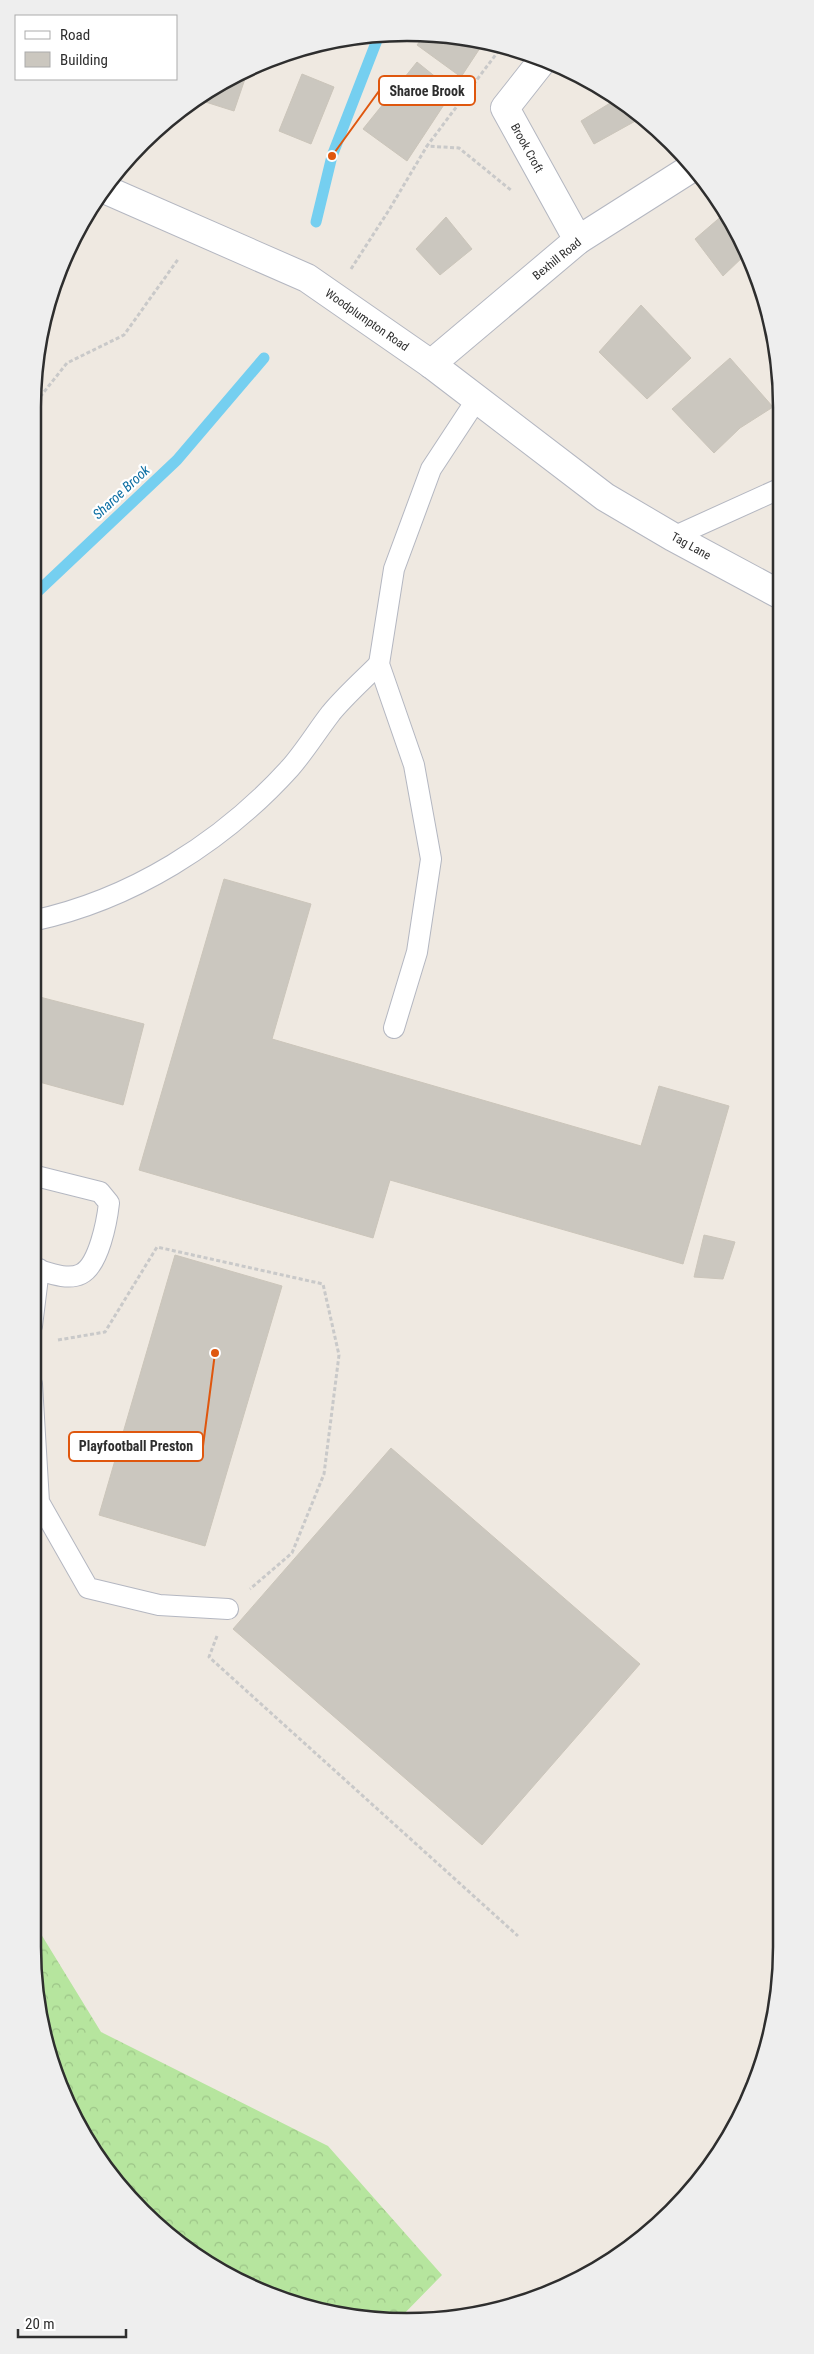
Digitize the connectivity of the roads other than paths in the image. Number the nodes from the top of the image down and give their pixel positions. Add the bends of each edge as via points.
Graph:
1 (538, 66) edge
2 (686, 171) edge
3 (111, 192) edge
4 (578, 240) junction
5 (430, 364) junction
6 (477, 399) junction
7 (773, 491) edge
8 (605, 497) joint
9 (673, 536) junction
10 (773, 591) edge
11 (379, 664) junction
12 (41, 919) edge
13 (394, 1028) dead end
14 (41, 1178) edge
15 (41, 1270) edge
16 (41, 1506) edge
17 (228, 1609) road end

1 - 4 main road, Brook Croft via 505,108
2 - 4 main road, Bexhill Road
3 - 5 main road, Woodplumpton Road via 307,278
4 - 5 main road, Bexhill Road
5 - 6 main road, Woodplumpton Road
6 - 8 main road, Woodplumpton Road
6 - 11 lane via 431,469 394,569
7 - 9 lane
8 - 9 main road, Tag Lane
9 - 10 main road, Tag Lane
11 - 12 lane via 332,712 290,768 240,816 179,862 110,897
11 - 13 lane via 414,765 431,859 417,952
14 - 15 lane via 100,1192 109,1203 94,1260 82,1274 62,1276
16 - 17 lane via 88,1588 159,1605

